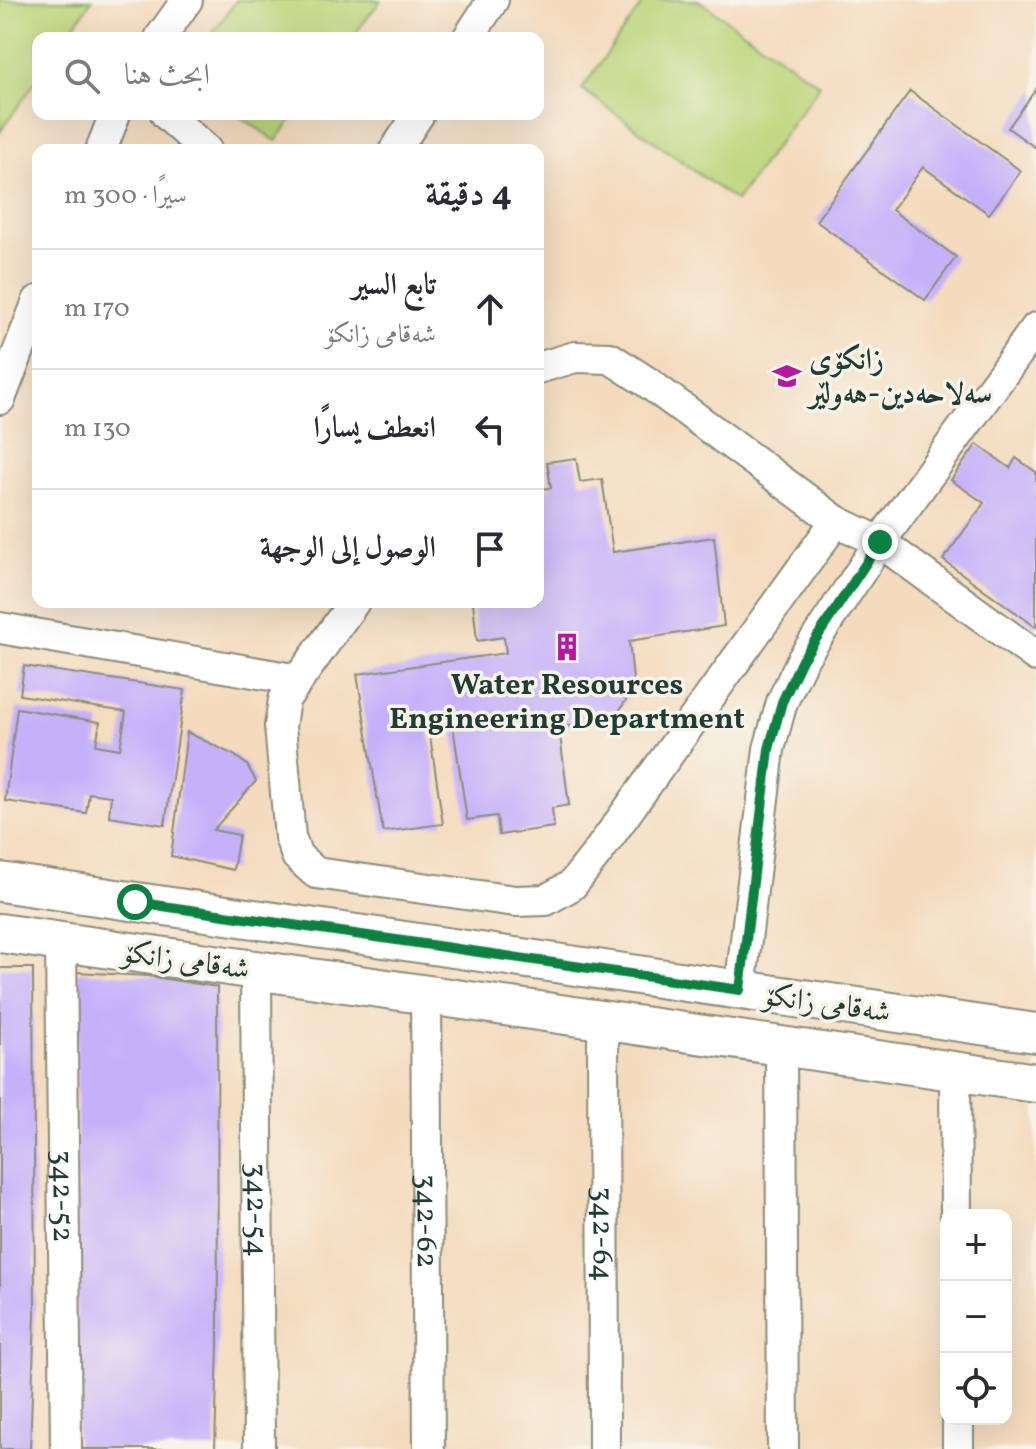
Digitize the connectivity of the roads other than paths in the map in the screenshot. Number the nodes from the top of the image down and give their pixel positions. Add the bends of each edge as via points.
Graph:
1 (164, 0) edge
2 (187, 0) edge
3 (493, 0) edge
4 (151, 32) edge
5 (164, 32) edge
6 (472, 32) edge
7 (113, 120) edge
8 (173, 120) edge
9 (415, 120) edge
10 (103, 144) edge
11 (199, 144) edge
12 (399, 144) edge
13 (32, 311) edge
14 (1036, 328) edge
15 (8, 349) edge
16 (544, 366) edge
17 (0, 399) edge
18 (836, 521) junction
19 (880, 542) junction
20 (350, 608) edge
21 (0, 628) edge
22 (1036, 656) edge
23 (299, 680) junction
24 (0, 882) edge
25 (135, 902) junction
26 (0, 933) edge
27 (61, 942) junction
28 (133, 952) junction
29 (256, 970) junction
30 (740, 990) junction
31 (426, 995) junction
32 (603, 1020) junction
33 (1036, 1033) edge
34 (781, 1047) junction
35 (955, 1072) junction
36 (1036, 1083) edge
37 (956, 1209) edge
38 (958, 1425) edge
39 (66, 1449) edge
40 (259, 1449) edge
41 (429, 1449) edge
42 (604, 1449) edge
43 (783, 1449) edge
44 (958, 1449) edge

1 - 4 street
2 - 5 street
3 - 6 street
7 - 10 street
8 - 11 street
9 - 12 street
13 - 15 street
14 - 19 street
15 - 17 street
16 - 18 street via 575,357 610,358
18 - 19 street
18 - 23 street via 598,852 572,885 546,900 515,901 316,873 297,856 290,837 280,726 284,700
19 - 22 street
19 - 30 street via 802,660 782,702 769,749
20 - 23 street
21 - 23 street
24 - 25 main road, شەقامی زانکۆ
25 - 28 main road
25 - 30 main road, شەقامی زانکۆ
26 - 27 main road, شەقامی زانکۆ
27 - 28 main road, شەقامی زانکۆ
27 - 39 street, 342-52
28 - 29 main road, شەقامی زانکۆ
29 - 31 main road, شەقامی زانکۆ
29 - 40 street, 342-54
30 - 33 main road, شەقامی زانکۆ
31 - 32 main road, شەقامی زانکۆ
31 - 41 street, 342-62
32 - 34 main road, شەقامی زانکۆ
32 - 42 street, 342-64
34 - 35 main road, شەقامی زانکۆ
34 - 43 street
35 - 36 main road, شەقامی زانکۆ
35 - 37 street
38 - 44 street

